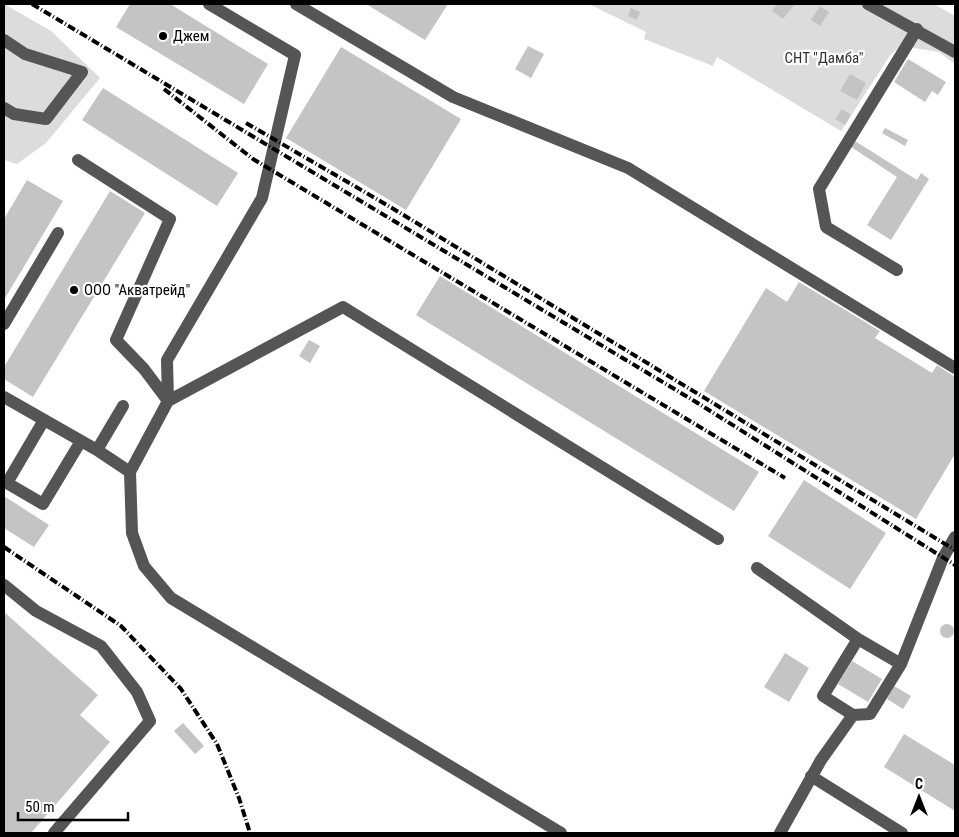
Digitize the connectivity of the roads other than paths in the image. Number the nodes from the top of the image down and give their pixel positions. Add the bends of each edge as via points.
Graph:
1 (209, 4) edge
2 (296, 4) edge
3 (868, 4) edge
4 (916, 29) junction
5 (4, 40) edge
6 (955, 52) edge
7 (4, 108) edge
8 (78, 160) dead end
9 (58, 233) dead end
10 (897, 270) dead end
11 (4, 324) edge
12 (955, 368) edge
13 (4, 396) edge
14 (168, 401) junction
15 (123, 406) dead end
16 (44, 420) junction
17 (81, 441) junction
18 (97, 450) junction
19 (130, 472) junction
20 (955, 537) edge
21 (718, 539) dead end
22 (757, 568) dead end
23 (4, 585) edge
24 (858, 639) junction
25 (901, 664) junction
26 (853, 715) junction
27 (812, 776) junction
28 (54, 833) edge
29 (561, 833) edge
30 (780, 833) edge
31 (902, 833) edge

1 - 14 street via 295,55 262,198 167,360
2 - 12 street via 453,97 628,168
3 - 4 street
4 - 6 street
4 - 10 street via 819,189 826,228
5 - 7 street via 24,54 82,72 46,119 14,114
8 - 14 street via 170,219 116,340
9 - 11 street
13 - 16 street
14 - 19 street
14 - 21 street via 343,307
15 - 18 street
16 - 17 street
16 - 17 street via 7,483 43,504
17 - 18 street
18 - 19 street
19 - 29 street via 132,533 144,566 170,598
20 - 25 street via 943,558
22 - 24 street
23 - 28 street via 36,611 101,646 137,692 150,721
24 - 25 street
24 - 26 street via 823,696
25 - 26 street via 870,714
26 - 27 street
27 - 30 street
27 - 31 street

